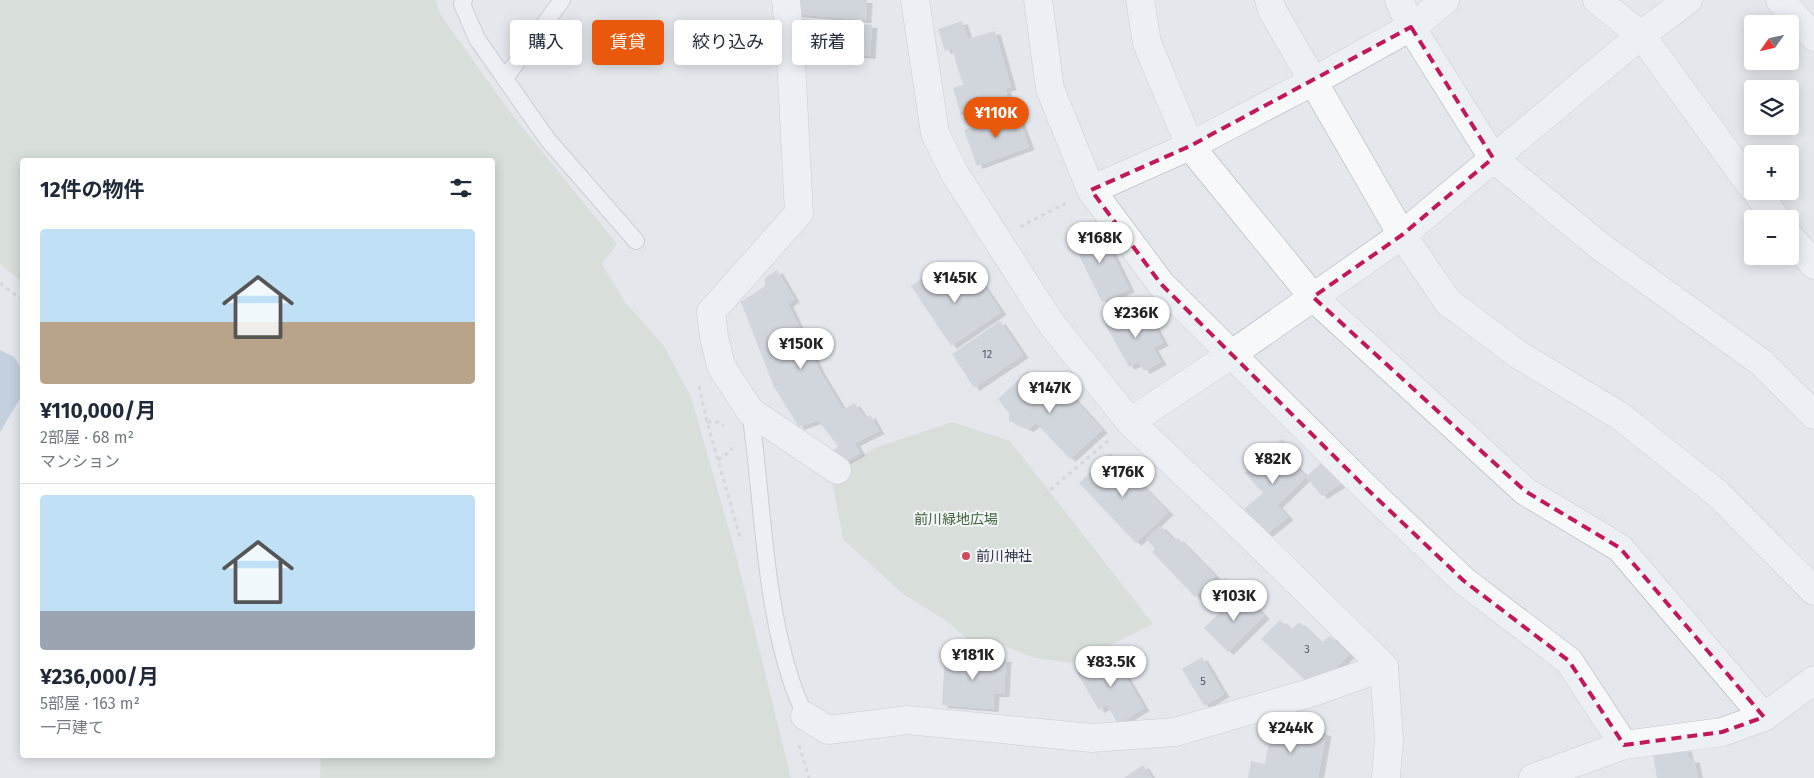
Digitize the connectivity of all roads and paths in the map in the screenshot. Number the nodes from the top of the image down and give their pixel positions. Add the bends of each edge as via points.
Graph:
1 (464, 0) edge
2 (562, 0) edge
3 (786, 0) edge
4 (915, 0) edge
5 (1038, 0) edge
6 (1140, 0) edge
7 (1269, 0) edge
8 (1399, 0) edge
9 (1445, 0) edge
10 (1597, 0) edge
11 (1688, 0) edge
12 (1780, 0) edge
13 (1411, 27) junction
14 (1641, 35) junction
15 (1814, 37) edge
16 (505, 78) junction
17 (1312, 82) junction
18 (1190, 146) junction
19 (1493, 158) junction
20 (1744, 176) edge
21 (1091, 190) junction
22 (1402, 235) junction
23 (996, 240) junction
24 (636, 241) dead end
25 (1799, 247) edge
26 (1814, 264) edge
27 (0, 283) edge
28 (1313, 297) junction
29 (20, 298) edge
30 (1232, 354) junction
31 (750, 411) junction
32 (1814, 415) edge
33 (707, 422) dead end
34 (1130, 422) junction
35 (728, 427) dead end
36 (734, 445) dead end
37 (718, 460) dead end
38 (837, 470) dead end
39 (1044, 494) dead end
40 (1814, 591) edge
41 (1384, 667) junction
42 (1814, 680) edge
43 (805, 716) joint
44 (1764, 717) junction
45 (1624, 745) junction
46 (1386, 778) edge
47 (1533, 778) edge

1 - 16 lane via 462,4 477,39
2 - 16 lane
3 - 31 street via 799,213 701,311 714,337 721,366
4 - 23 street via 934,133
5 - 21 street via 1050,89
6 - 18 street via 1147,43
7 - 17 street
8 - 13 street
9 - 13 street
10 - 14 street
11 - 14 street
12 - 15 street
13 - 17 street
13 - 19 street
14 - 19 street
14 - 20 street
16 - 24 lane via 548,140
17 - 18 street
17 - 22 street
18 - 21 street
18 - 28 street
19 - 22 street
19 - 32 street via 1601,247 1762,363
21 - 23 path
21 - 30 street via 1161,284
22 - 28 street
22 - 40 street via 1448,302 1519,355 1620,416 1718,494
23 - 34 street via 1050,322
25 - 26 street
27 - 29 path
28 - 30 street
28 - 44 street via 1525,491 1620,548
30 - 34 street
30 - 45 street via 1464,581 1570,661
31 - 38 street
31 - 43 lane via 775,614 790,677
33 - 35 path via 718,422
34 - 39 path
34 - 41 street
36 - 37 path
41 - 43 street via 1310,693 1175,732 1092,738 907,720 828,730
41 - 46 street via 1389,739
42 - 44 street
44 - 45 street via 1722,732
45 - 47 street

